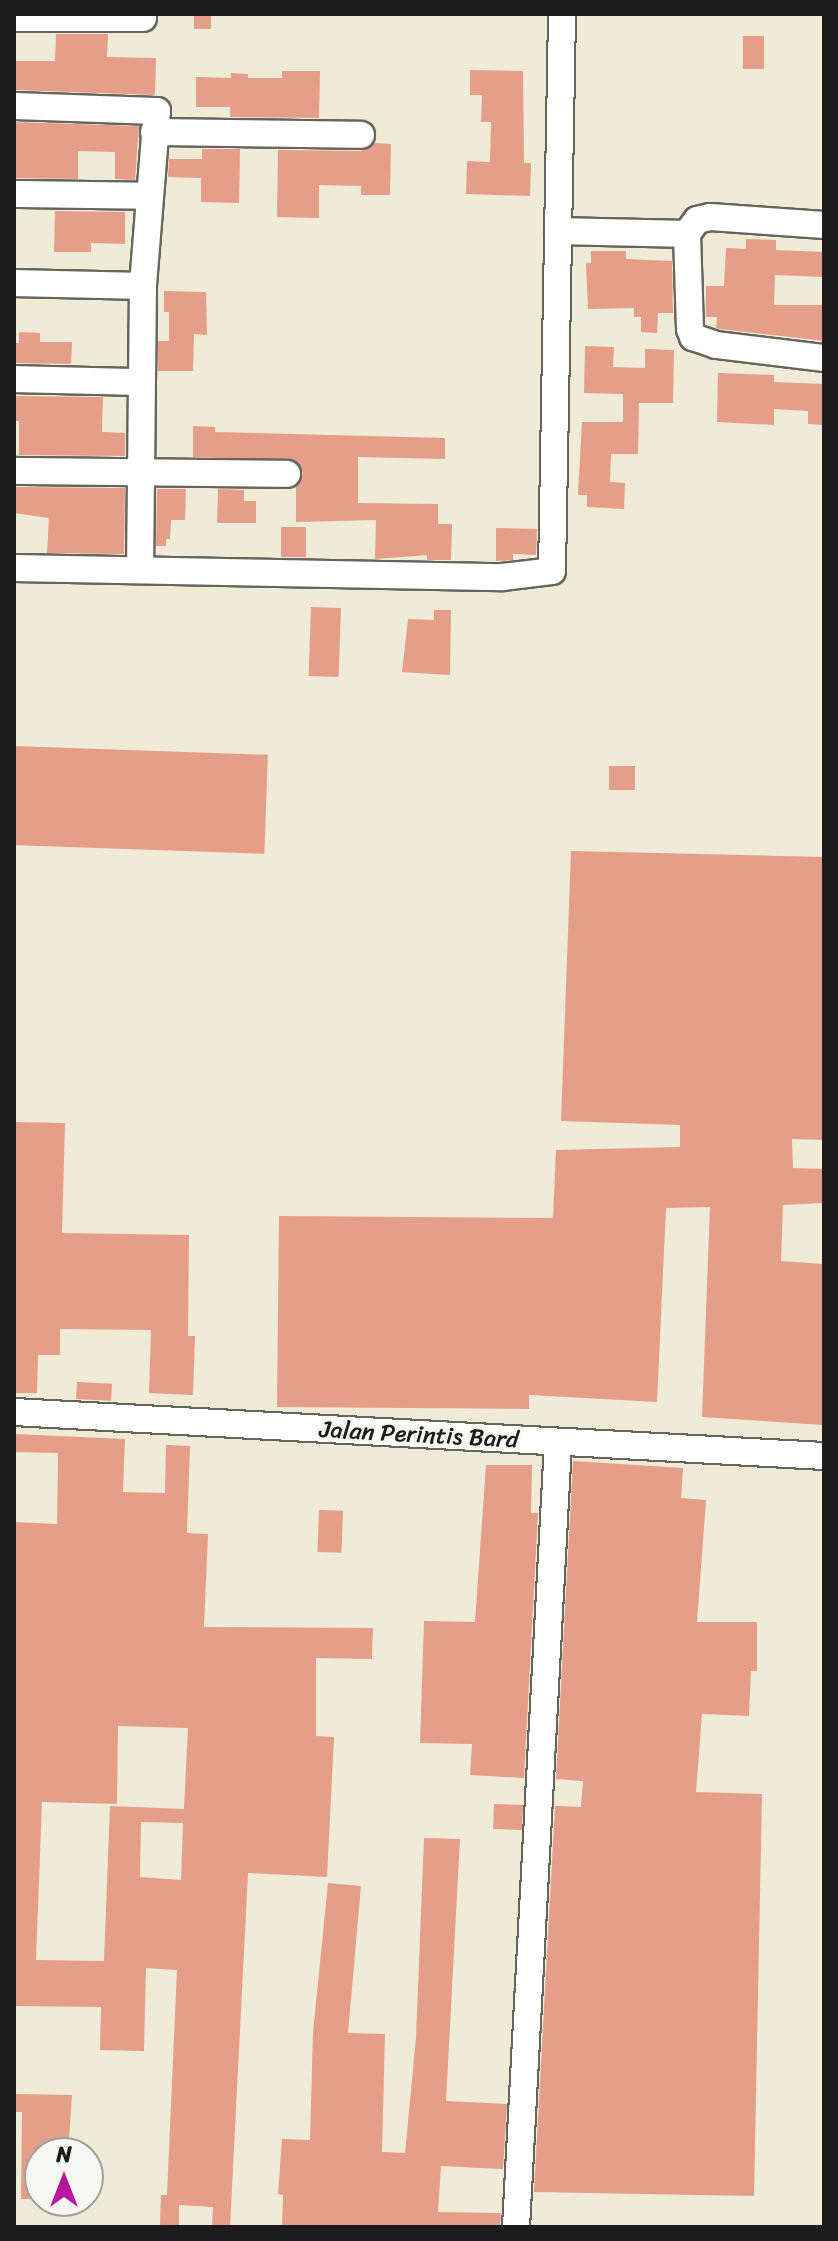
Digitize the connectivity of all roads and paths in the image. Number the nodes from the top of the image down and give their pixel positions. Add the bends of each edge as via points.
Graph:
1 (562, 14) edge
2 (14, 18) edge
3 (143, 18) dead end
4 (14, 106) edge
5 (154, 132) junction
6 (361, 135) dead end
7 (14, 194) edge
8 (150, 196) junction
9 (824, 225) edge
10 (558, 231) junction
11 (687, 234) junction
12 (14, 283) edge
13 (143, 286) junction
14 (824, 358) edge
15 (14, 379) edge
16 (139, 382) junction
17 (139, 470) junction
18 (14, 471) edge
19 (287, 474) dead end
20 (14, 568) edge
21 (140, 570) junction
22 (14, 1412) edge
23 (558, 1443) junction
24 (824, 1456) edge
25 (516, 2227) edge

1 - 10 street
2 - 3 street
4 - 5 street via 157,111
5 - 6 street
5 - 8 street
7 - 8 street
8 - 13 street
9 - 11 street via 710,217 697,220
10 - 11 street
10 - 21 street via 552,571 502,577
11 - 14 street via 693,337 716,345
12 - 13 street
13 - 16 street
15 - 16 street
16 - 17 street
17 - 18 street
17 - 19 street
17 - 21 street
20 - 21 street
22 - 23 street, Jalan Perintis Bard
23 - 24 street, Jalan Perintis Bard
23 - 25 street

